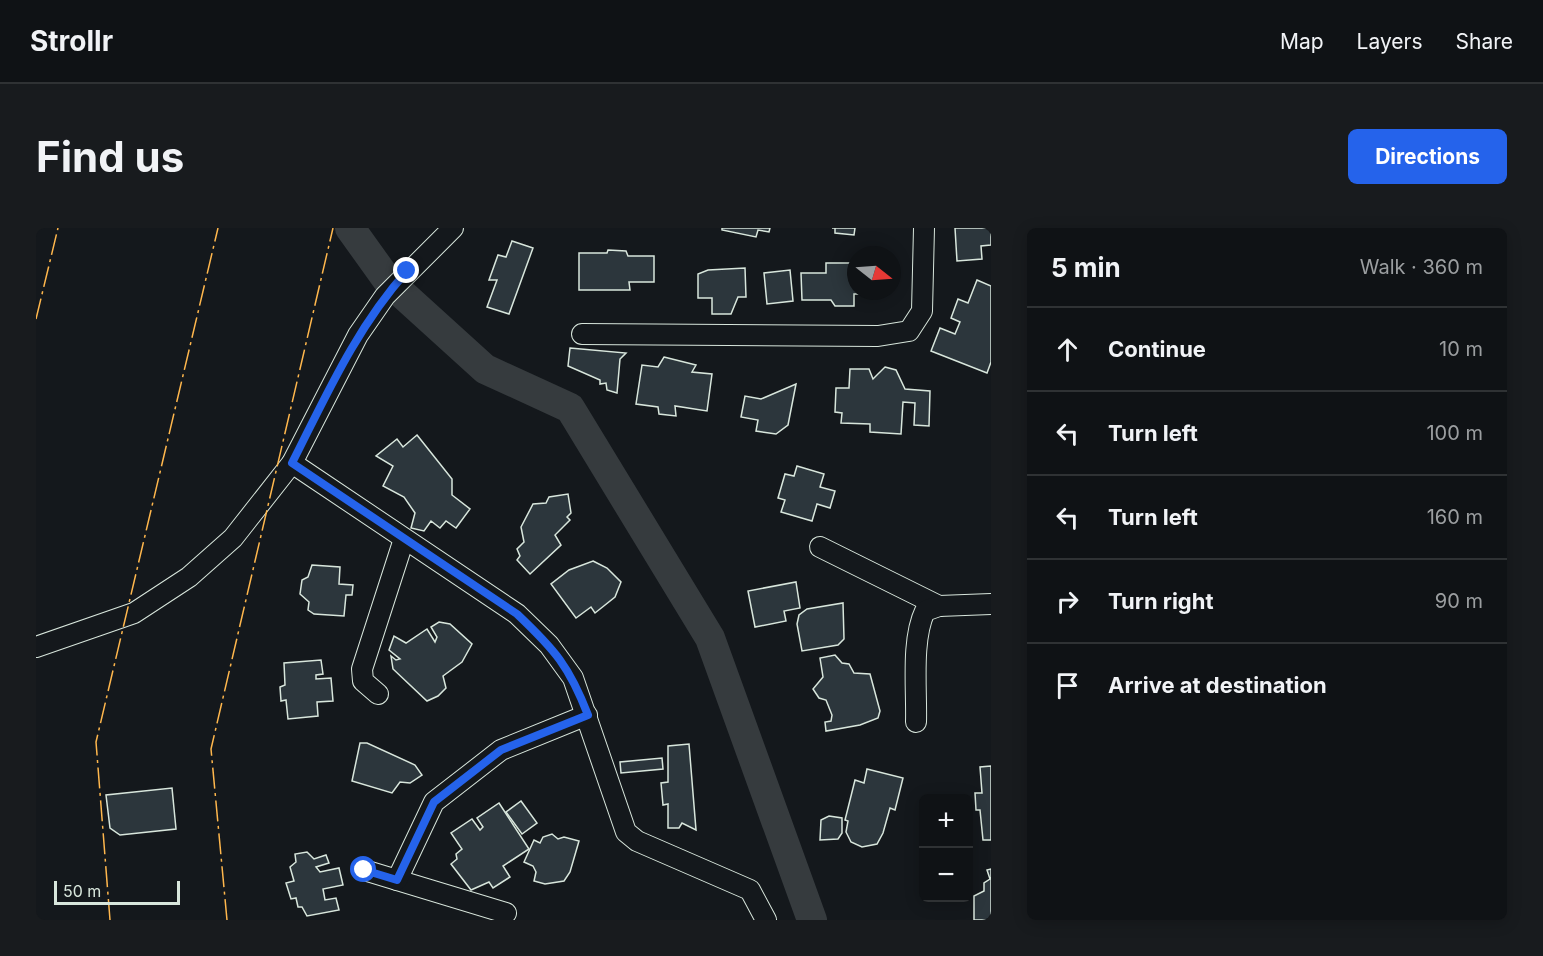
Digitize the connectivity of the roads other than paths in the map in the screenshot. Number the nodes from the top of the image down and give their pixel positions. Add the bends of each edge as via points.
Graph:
1 (453, 228) edge
2 (924, 228) edge
3 (582, 334) dead end
4 (292, 463) junction
5 (404, 539) junction
6 (820, 547) dead end
7 (991, 604) edge
8 (939, 606) junction
9 (36, 647) edge
10 (378, 694) dead end
11 (588, 715) junction
12 (916, 722) dead end
13 (364, 870) dead end
14 (397, 880) junction
15 (506, 913) dead end
16 (766, 920) edge

1 - 4 street via 407,271 358,335
2 - 3 street via 922,311 917,322 902,334
4 - 5 street
4 - 9 street via 233,538 189,578 134,613
5 - 10 street via 362,669 363,681
5 - 11 street via 517,614 549,645 573,678
6 - 8 street
7 - 8 street
8 - 12 street via 925,611 920,621
11 - 14 street via 501,750 434,802
11 - 16 street via 626,832 637,841 750,890
13 - 14 street
14 - 15 street

